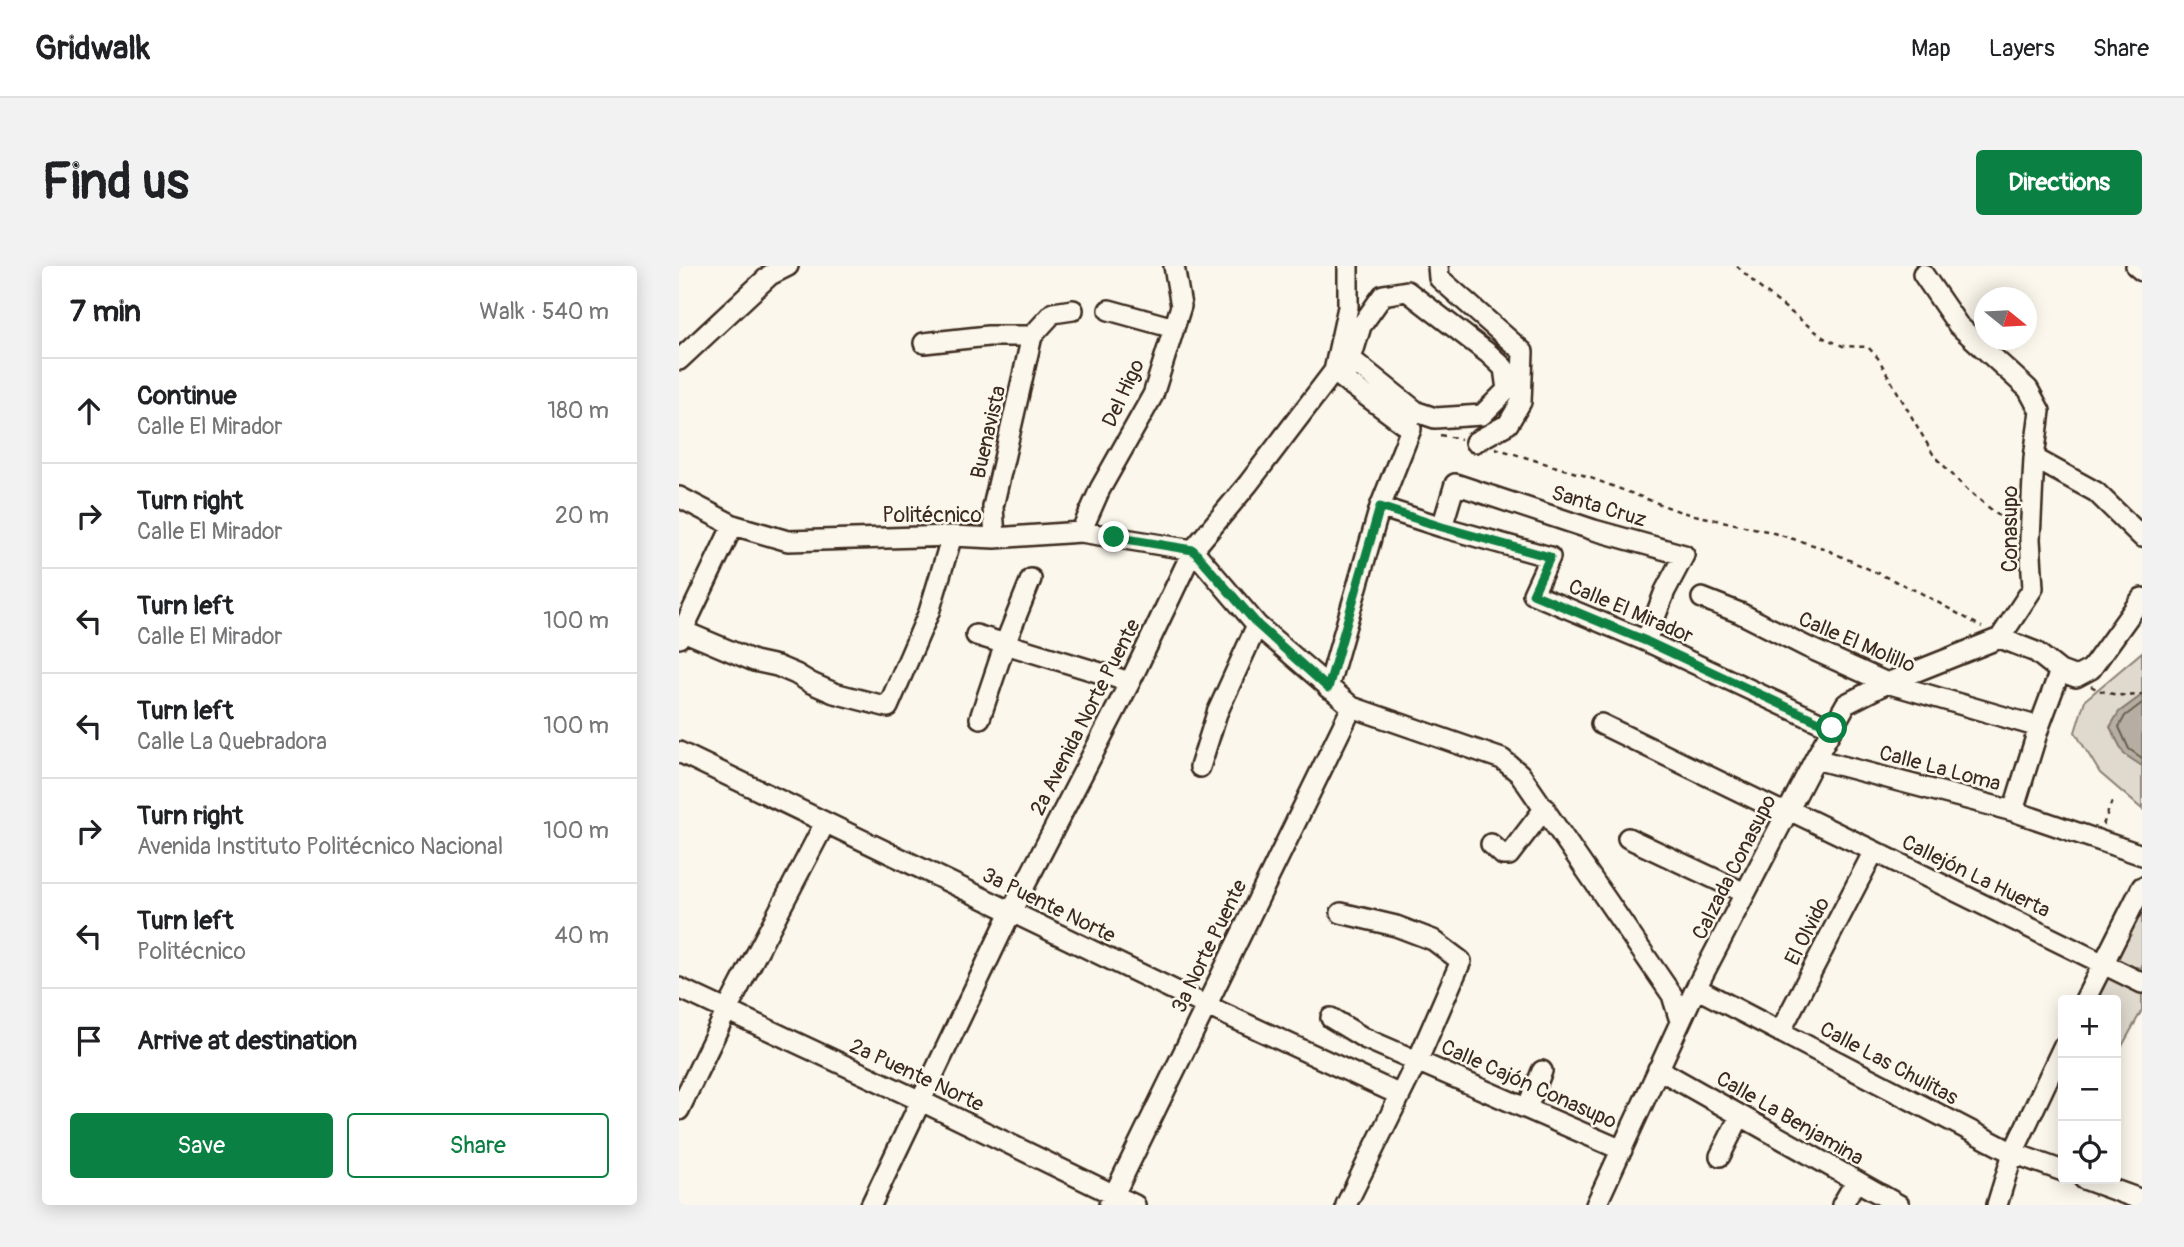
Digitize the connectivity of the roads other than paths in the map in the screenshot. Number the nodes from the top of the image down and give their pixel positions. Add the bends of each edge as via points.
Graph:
1 (788, 266) edge
2 (1174, 266) edge
3 (1348, 266) edge
4 (2136, 266) edge
5 (2142, 271) edge
6 (1439, 272) edge
7 (1923, 274) dead end
8 (1073, 310) dead end
9 (1109, 310) dead end
10 (1174, 328) junction
11 (1032, 336) junction
12 (925, 343) dead end
13 (1351, 359) junction
14 (679, 360) edge
15 (1339, 375) junction
16 (1475, 442) road end
17 (2034, 457) junction
18 (679, 497) edge
19 (1380, 507) junction
20 (733, 525) junction
21 (1442, 527) junction
22 (1081, 532) junction
23 (952, 536) junction
24 (2142, 537) edge
25 (995, 538) junction
26 (1193, 550) junction
27 (1031, 579) dead end
28 (1702, 598) dead end
29 (2142, 598) edge
30 (1258, 625) junction
31 (681, 635) edge
32 (976, 635) dead end
33 (2000, 638) junction
34 (1646, 641) junction
35 (1005, 644) junction
36 (2068, 674) junction
37 (1130, 682) junction
38 (1887, 683) junction
39 (1328, 688) junction
40 (1352, 707) junction
41 (980, 718) dead end
42 (1601, 724) dead end
43 (2039, 727) junction
44 (1832, 728) junction
45 (679, 752) edge
46 (1815, 759) junction
47 (1200, 767) dead end
48 (1545, 808) junction
49 (1789, 810) junction
50 (2013, 811) junction
51 (825, 823) junction
52 (1628, 838) dead end
53 (1492, 844) dead end
54 (1874, 850) junction
55 (2142, 855) edge
56 (2142, 887) edge
57 (1745, 893) junction
58 (1011, 912) junction
59 (1341, 913) dead end
60 (2103, 964) junction
61 (2142, 984) edge
62 (679, 988) edge
63 (1696, 988) junction
64 (2088, 995) edge
65 (1206, 1005) junction
66 (727, 1010) junction
67 (1331, 1018) dead end
68 (1680, 1021) junction
69 (1780, 1032) junction
70 (1419, 1058) junction
71 (2058, 1058) edge
72 (1658, 1069) junction
73 (1542, 1071) dead end
74 (1400, 1095) junction
75 (921, 1101) junction
76 (1527, 1108) junction
77 (679, 1110) edge
78 (1740, 1116) junction
79 (1622, 1150) junction
80 (2013, 1153) junction
81 (1720, 1156) dead end
82 (2058, 1169) edge
83 (1856, 1181) junction
84 (2098, 1184) edge
85 (1112, 1200) edge
86 (2142, 1200) edge
87 (1604, 1202) edge
88 (871, 1205) edge
89 (1135, 1205) edge
90 (1346, 1205) edge
91 (1842, 1205) edge
92 (1899, 1205) edge
93 (1997, 1205) edge

1 - 14 street via 770,275
2 - 10 street, Del Higo via 1181,306
3 - 15 street, 2a Avenida Norte Puente
4 - 5 street
6 - 16 street via 1523,352 1521,402 1508,424
7 - 17 street, Conasupo via 1958,326 2028,390 2040,411
8 - 11 street via 1053,313
9 - 10 street
10 - 22 street, Del Higo via 1153,395
11 - 12 street
11 - 25 street, Buenavista via 993,508
13 - 13 street via 1417,412 1435,418 1482,415 1507,390 1504,369 1489,354 1407,291 1383,295 1361,326
13 - 15 street
15 - 19 street via 1411,429
15 - 26 street, 2a Avenida Norte Puente
17 - 24 street via 2096,492
17 - 33 street, Conasupo via 2033,588
18 - 20 street, Politécnico
19 - 21 street, Calle El Mirador
19 - 39 street
20 - 23 street, Politécnico via 788,541
20 - 31 street
21 - 34 street, Calle El Mirador via 1550,557 1533,594
21 - 34 street, Santa Cruz via 1455,484 1684,555
22 - 25 street, Politécnico
22 - 26 street, Politécnico
23 - 25 street, Politécnico
23 - 31 street via 929,612 888,707 834,692 777,666
26 - 30 street
26 - 37 street, 2a Avenida Norte Puente
27 - 35 street
28 - 38 street, Calle El Molillo
29 - 36 street via 2091,668
30 - 39 street
30 - 47 street via 1217,713
32 - 35 street
33 - 36 street via 2036,652
33 - 38 street, Calzada Conasupo
34 - 44 street, Calle El Mirador
35 - 37 street
35 - 41 street
36 - 43 street
37 - 58 street, 2a Avenida Norte Puente
38 - 43 street, Calle El Molillo
38 - 44 street, Calzada Conasupo via 1846,704
39 - 40 street
40 - 48 street via 1502,759 1520,774
40 - 65 street, 3a Norte Puente
42 - 49 street, Callejón La Huerta via 1778,810
43 - 50 street
44 - 46 street, Calzada Conasupo
45 - 51 street, 3a Puente Norte
46 - 49 street, Calzada Conasupo
46 - 50 street, Calle La Loma
48 - 53 street via 1509,855
48 - 68 street via 1672,995
49 - 54 street, Callejón La Huerta
49 - 57 street, Calzada Conasupo
50 - 55 street, Calle La Loma
51 - 58 street, 3a Puente Norte
51 - 66 street
52 - 57 street
54 - 60 street, Callejón La Huerta
54 - 69 street, El Olvido
56 - 60 street
57 - 63 street, Calzada Conasupo
58 - 65 street, 3a Puente Norte
58 - 75 street, 2a Avenida Norte Puente
59 - 70 street via 1433,940 1461,961
60 - 61 street, Callejón La Huerta
60 - 64 street
62 - 66 street, 2a Puente Norte
63 - 68 street, Calzada Conasupo
63 - 69 street, Calle Las Chulitas
65 - 74 street, 3a Puente Norte
65 - 85 street, 3a Norte Puente
66 - 75 street, 2a Puente Norte
66 - 77 street
67 - 70 street, Calle Cajón Conasupo via 1364,1038
68 - 72 street, Calzada Conasupo
69 - 80 street, Calle Las Chulitas
70 - 74 street
70 - 76 street, Calle Cajón Conasupo
71 - 80 street
72 - 78 street, Calle La Benjamina
72 - 79 street, Calzada Conasupo
73 - 76 street
74 - 90 street
75 - 85 street, 2a Puente Norte
75 - 88 street, 2a Avenida Norte Puente
76 - 79 street, Calle Cajón Conasupo
78 - 81 street
78 - 83 street, Calle La Benjamina
79 - 87 street, Calzada Conasupo
80 - 82 street, Calle Las Chulitas
80 - 93 street
83 - 91 street
83 - 92 street, Calle La Benjamina
84 - 86 street
85 - 89 street, 2a Puente Norte

